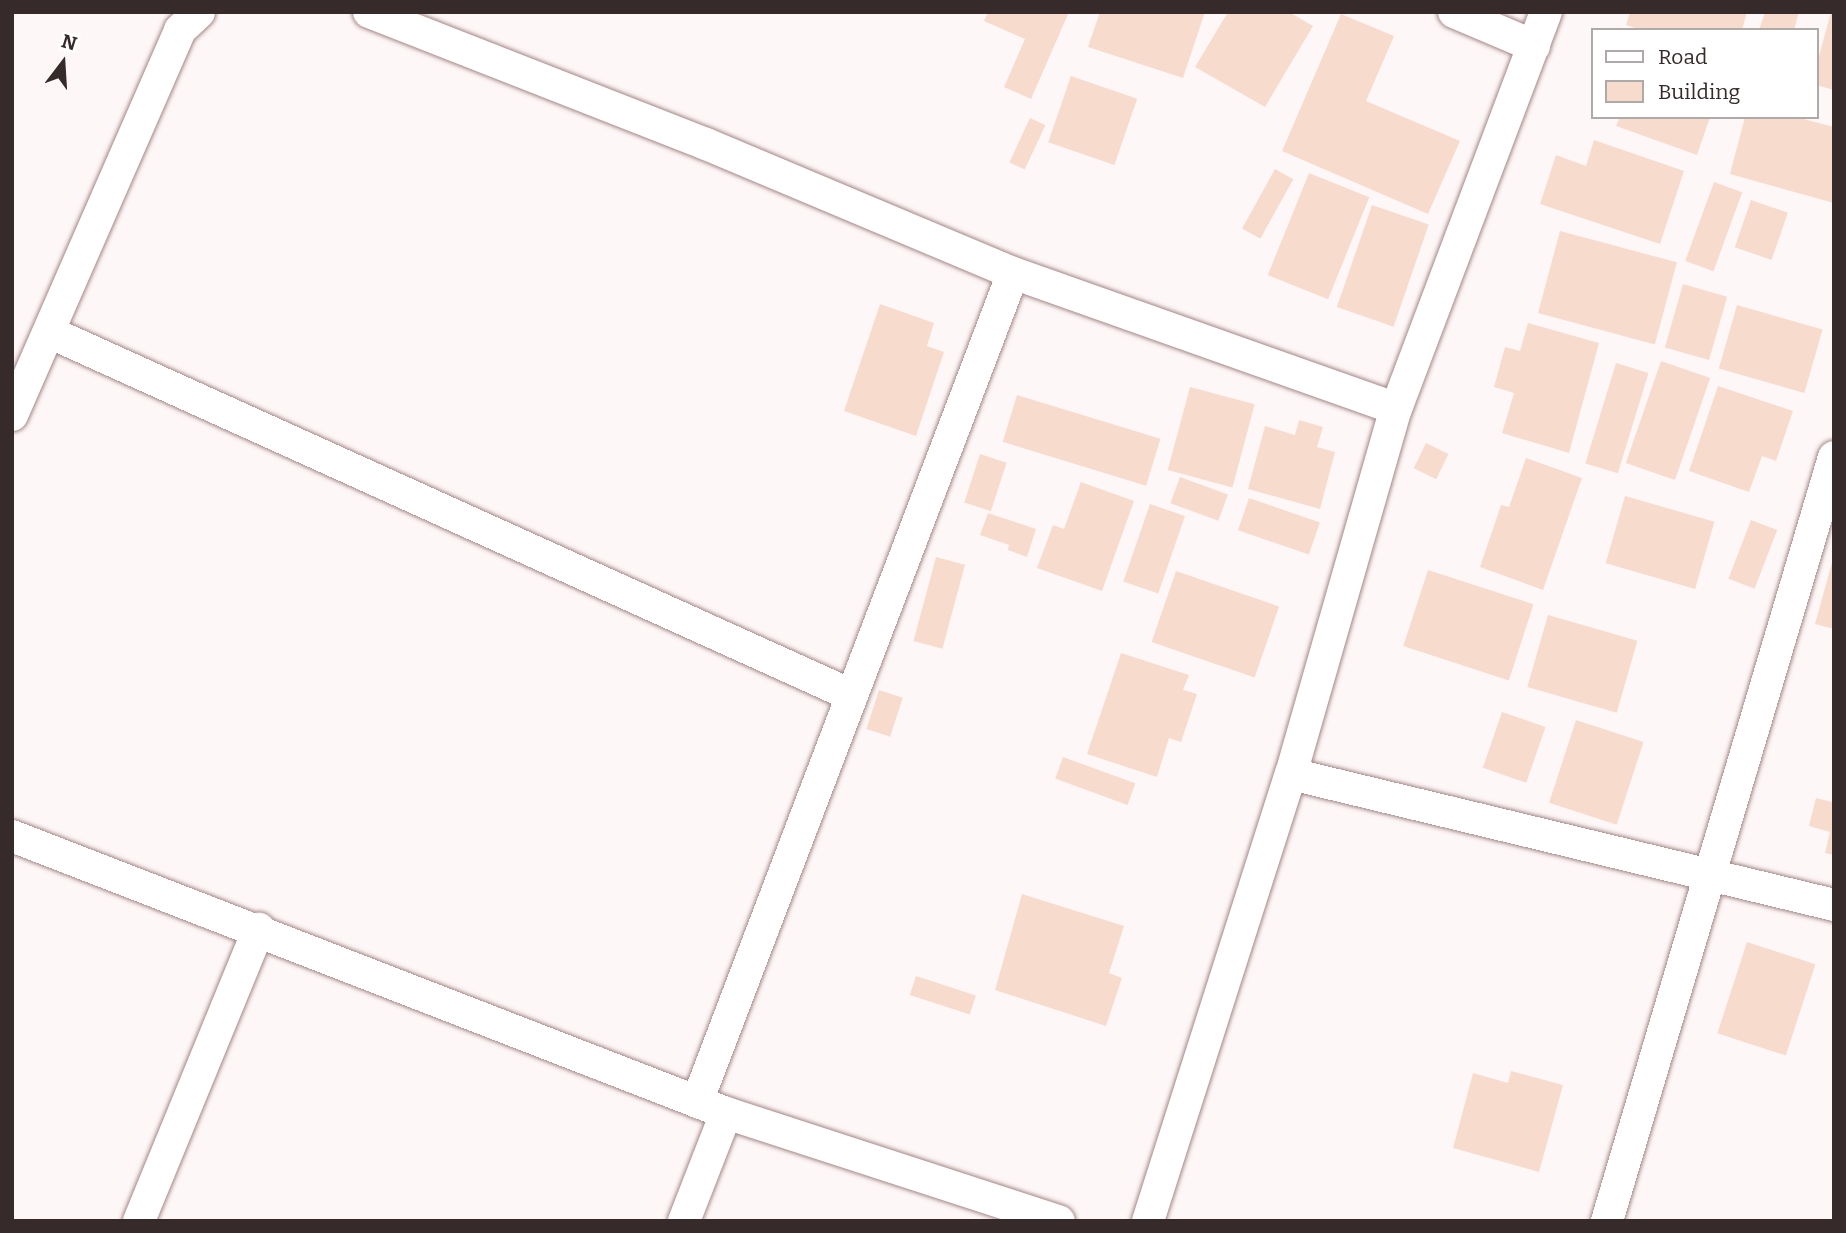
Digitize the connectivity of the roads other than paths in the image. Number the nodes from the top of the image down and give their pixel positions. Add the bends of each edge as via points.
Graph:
1 (199, 12) edge
2 (369, 12) edge
3 (1454, 12) edge
4 (1546, 12) edge
5 (1534, 46) junction
6 (1013, 273) junction
7 (49, 332) junction
8 (1396, 409) junction
9 (12, 415) edge
10 (1834, 457) edge
11 (851, 695) junction
12 (1291, 774) junction
13 (12, 836) edge
14 (1709, 873) junction
15 (1834, 905) edge
16 (258, 929) junction
17 (712, 1108) junction
18 (139, 1221) edge
19 (684, 1221) edge
20 (1059, 1221) edge
21 (1148, 1221) edge
22 (1607, 1221) edge

1 - 7 street via 180,30
2 - 6 street via 706,144
3 - 5 street
4 - 5 street
5 - 8 street
6 - 8 street
6 - 11 street
7 - 9 street
7 - 11 street
8 - 12 street
10 - 14 street
11 - 17 street
12 - 14 street
12 - 21 street
13 - 16 street
14 - 15 street
14 - 22 street
16 - 17 street
16 - 18 street
17 - 19 street
17 - 20 street

